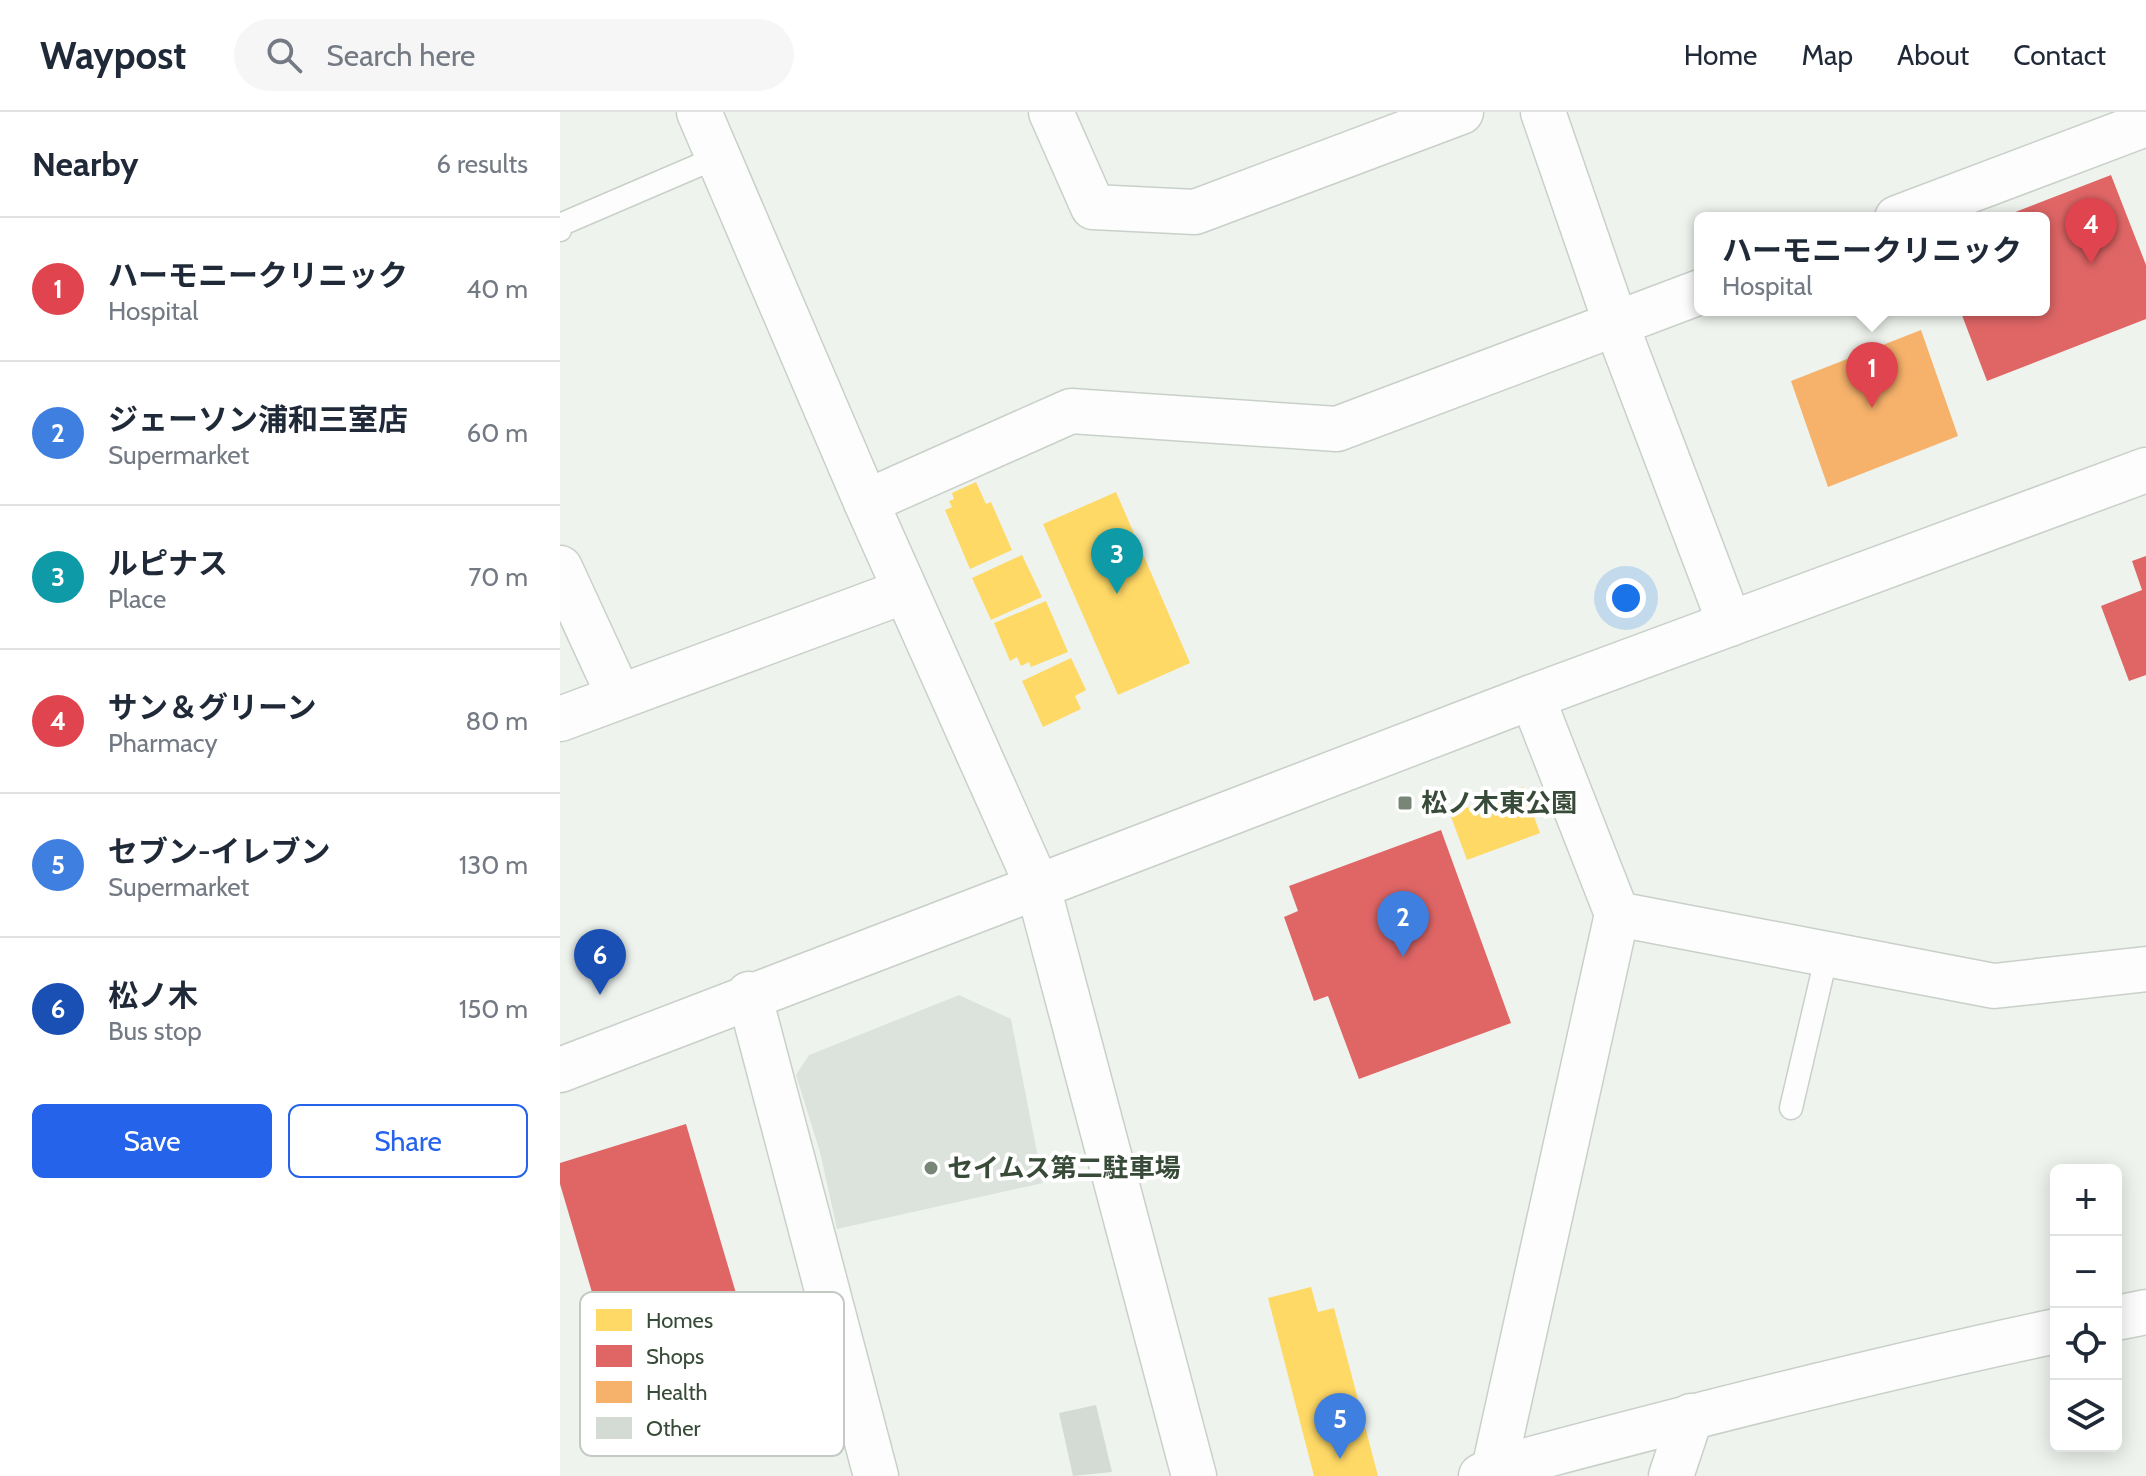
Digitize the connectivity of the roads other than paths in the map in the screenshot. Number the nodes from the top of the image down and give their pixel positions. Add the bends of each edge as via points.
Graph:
1 (699, 112) edge
2 (1051, 112) edge
3 (1461, 112) edge
4 (1543, 112) edge
5 (1414, 120) edge
6 (2141, 128) edge
7 (718, 157) junction
8 (1913, 212) edge
9 (560, 230) edge
10 (1694, 294) edge
11 (1616, 324) junction
12 (2146, 470) edge
13 (866, 502) junction
14 (560, 568) edge
15 (905, 591) junction
16 (1730, 624) junction
17 (619, 696) junction
18 (1532, 697) junction
19 (560, 719) edge
20 (1038, 887) junction
21 (1617, 914) junction
22 (1827, 954) junction
23 (2146, 969) edge
24 (749, 994) junction
25 (560, 1070) edge
26 (1791, 1108) dead end
27 (828, 1292) edge
28 (2146, 1312) edge
29 (2122, 1317) edge
30 (2050, 1332) edge
31 (844, 1355) edge
32 (1691, 1416) junction
33 (1487, 1473) edge
34 (876, 1476) edge
35 (1194, 1476) edge
36 (1671, 1476) edge

1 - 7 street
2 - 5 street via 1093,207 1195,212
3 - 5 street
4 - 11 street
6 - 8 street
7 - 9 lane via 562,224
7 - 13 street
10 - 11 street
11 - 13 street via 1337,429 1071,411
11 - 16 street
12 - 16 street
13 - 15 street
14 - 17 street
15 - 17 street
15 - 20 street
16 - 18 street
17 - 19 street
18 - 20 street
18 - 21 street
20 - 24 street
20 - 35 street
21 - 22 street
21 - 33 street
22 - 23 street via 1994,986
22 - 26 lane
24 - 25 street
24 - 27 street
28 - 29 street
30 - 32 street
31 - 34 street
32 - 33 street
32 - 36 street

